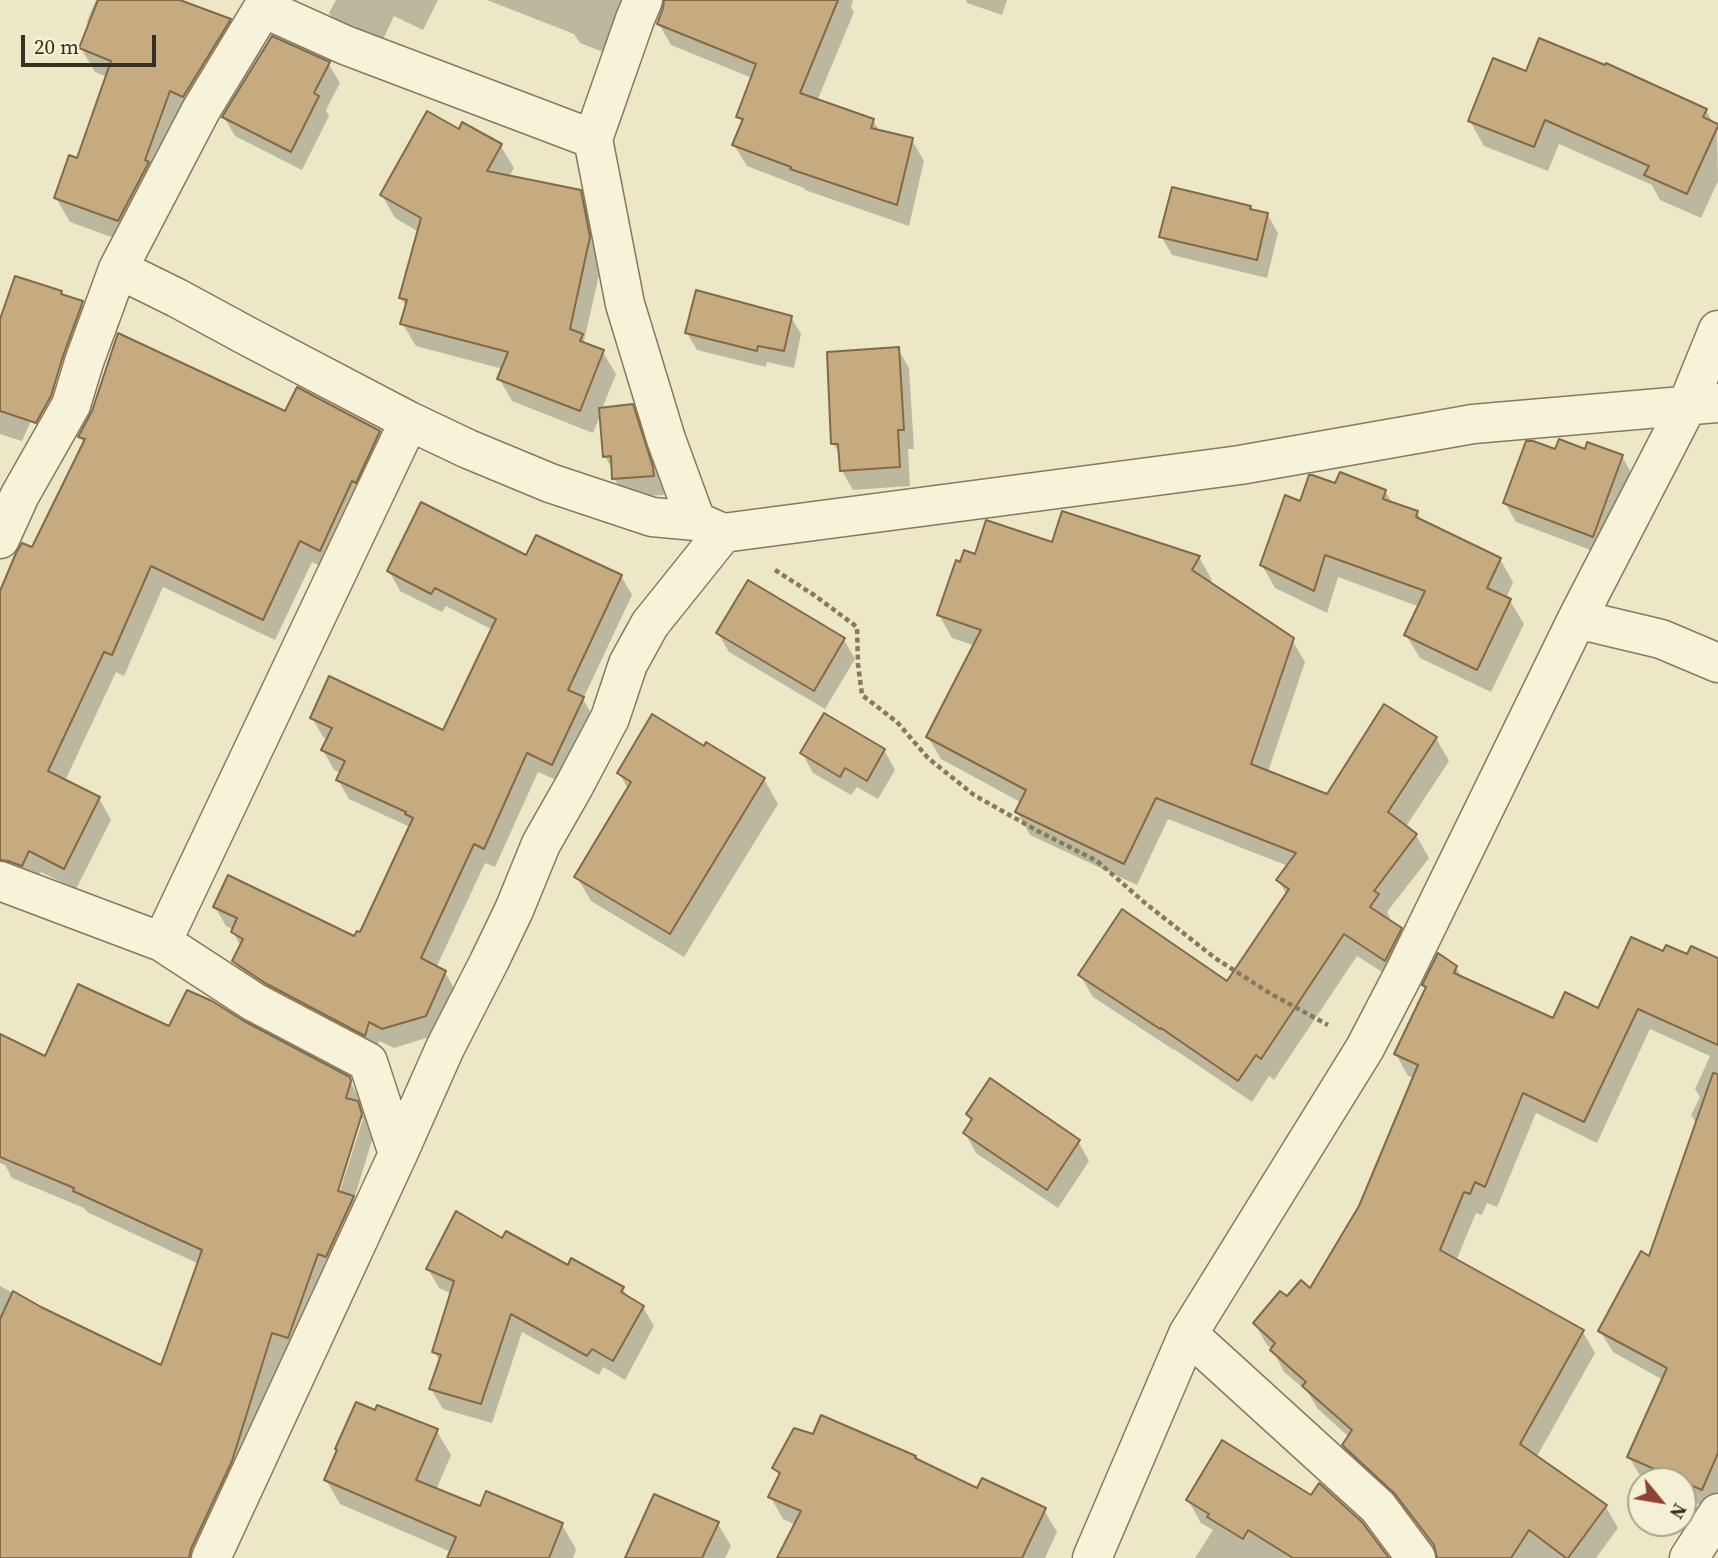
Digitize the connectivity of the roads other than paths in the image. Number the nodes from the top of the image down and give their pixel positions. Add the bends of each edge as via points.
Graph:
1 (643, 0) edge
2 (267, 4) edge
3 (593, 139) junction
4 (118, 269) junction
5 (1718, 330) edge
6 (1702, 404) edge
7 (410, 421) junction
8 (720, 528) junction
9 (0, 539) edge
10 (1577, 619) junction
11 (1718, 663) edge
12 (0, 881) edge
13 (162, 942) junction
14 (398, 1154) junction
15 (1188, 1334) junction
16 (1718, 1513) edge
17 (211, 1558) edge
18 (1093, 1558) edge
19 (1416, 1558) edge
20 (1689, 1558) edge

1 - 3 street
2 - 3 street via 345,45
2 - 4 street via 179,150
3 - 8 street via 625,304 666,439
4 - 7 street
4 - 9 street via 71,405
5 - 6 street
6 - 8 street via 1473,424 1240,464
6 - 10 street
7 - 8 street via 550,483 652,517
7 - 13 street
8 - 14 street via 650,624 628,664 610,718 541,844
10 - 11 street via 1661,639
10 - 15 street via 1365,1048
12 - 13 street
13 - 14 street via 254,1002 368,1062
14 - 17 street
15 - 18 street
15 - 19 street via 1378,1507
16 - 20 street

